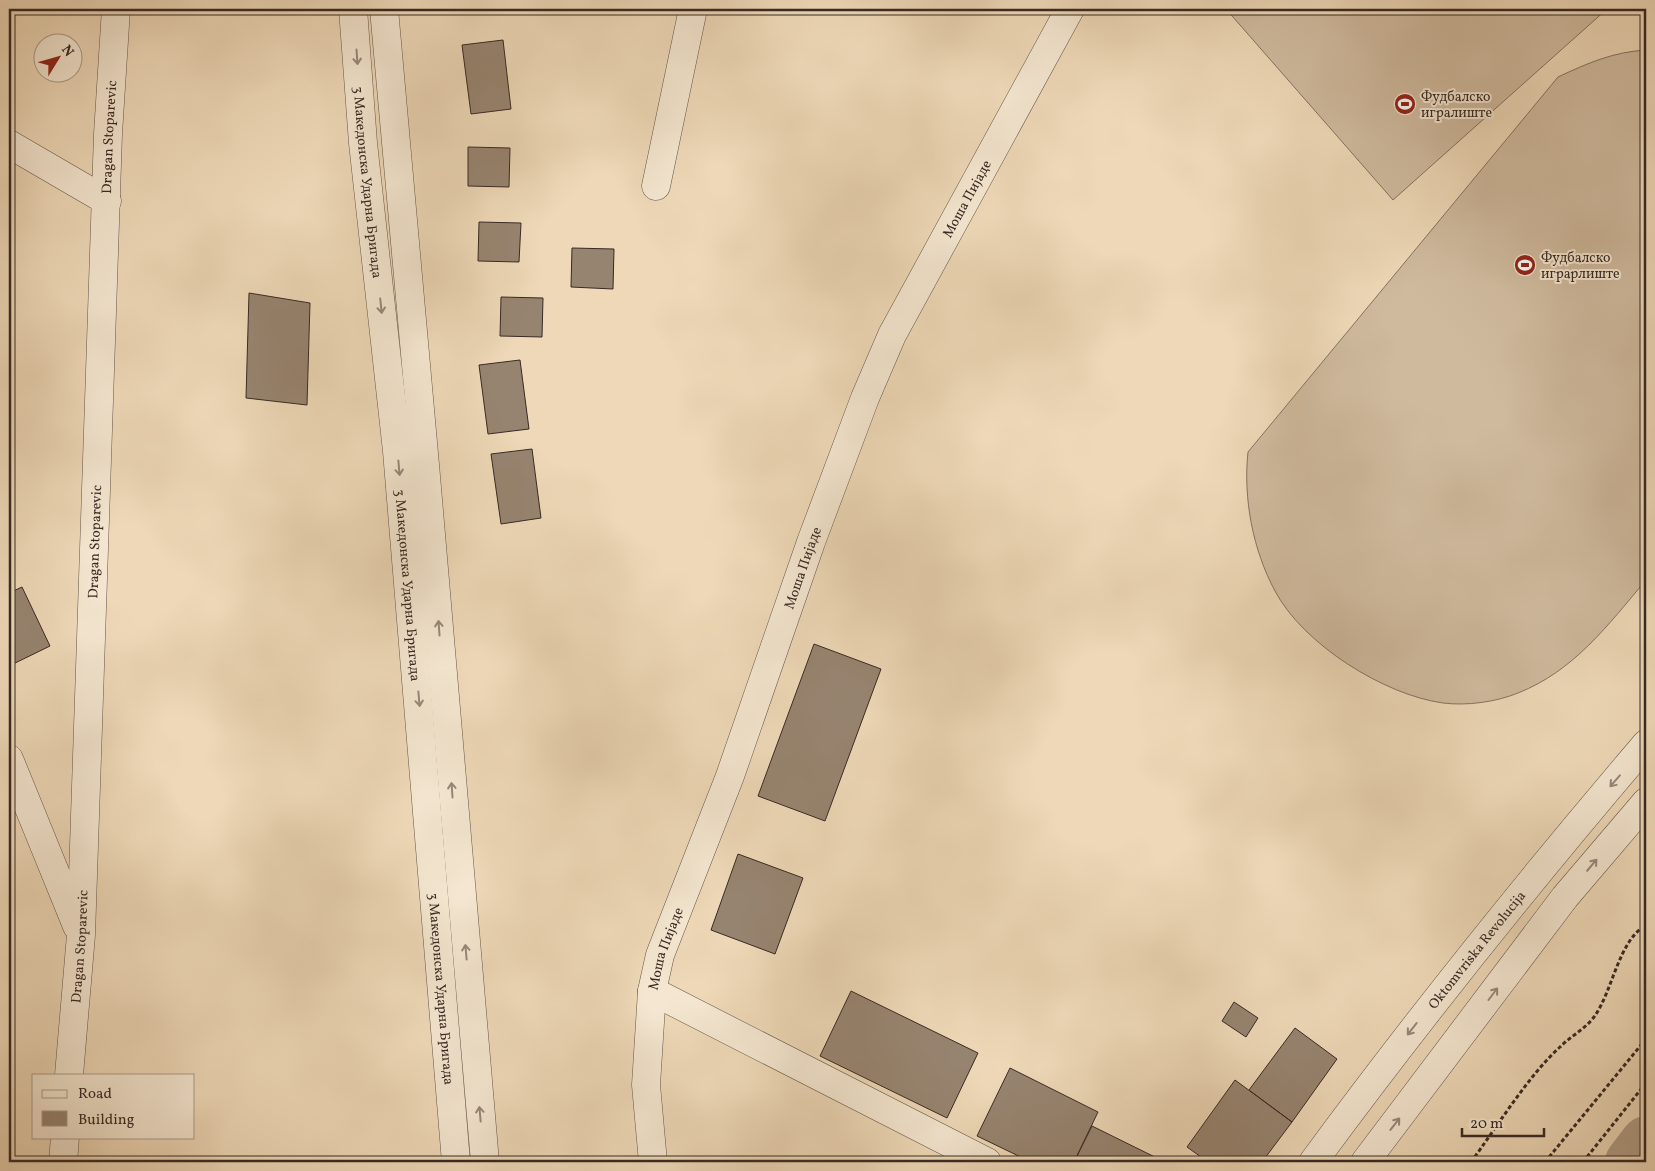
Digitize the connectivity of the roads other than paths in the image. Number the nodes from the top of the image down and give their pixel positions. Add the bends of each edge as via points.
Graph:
1 (116, 9) edge
2 (353, 9) edge
3 (384, 9) edge
4 (692, 9) edge
5 (1070, 9) edge
6 (9, 144) edge
7 (656, 186) dead end
8 (106, 201) junction
9 (1646, 744) edge
10 (9, 759) edge
11 (1646, 802) edge
12 (80, 936) junction
13 (652, 991) junction
14 (70, 1074) edge
15 (64, 1138) edge
16 (63, 1162) edge
17 (456, 1162) edge
18 (485, 1162) edge
19 (653, 1162) edge
20 (987, 1162) edge
21 (1313, 1162) edge
22 (1365, 1162) edge

1 - 8 street, Dragan Stoparevic
2 -> 17 street, 3 Македонска Ударна Бригада via 363,143 402,500
18 -> 3 street, 3 Македонска Ударна Бригада
4 - 7 street
5 - 13 street, Моша Пијаде via 892,336 864,398 730,776 660,955
6 - 8 street
8 - 12 street, Dragan Stoparevic
9 -> 21 street, Oktomvriska Revolucija via 1539,869 1392,1054
10 - 12 street
22 -> 11 street via 1565,897
12 - 14 street, Dragan Stoparevic
13 - 19 street, Моша Пијаде via 646,1085
13 - 20 street
15 - 16 street

